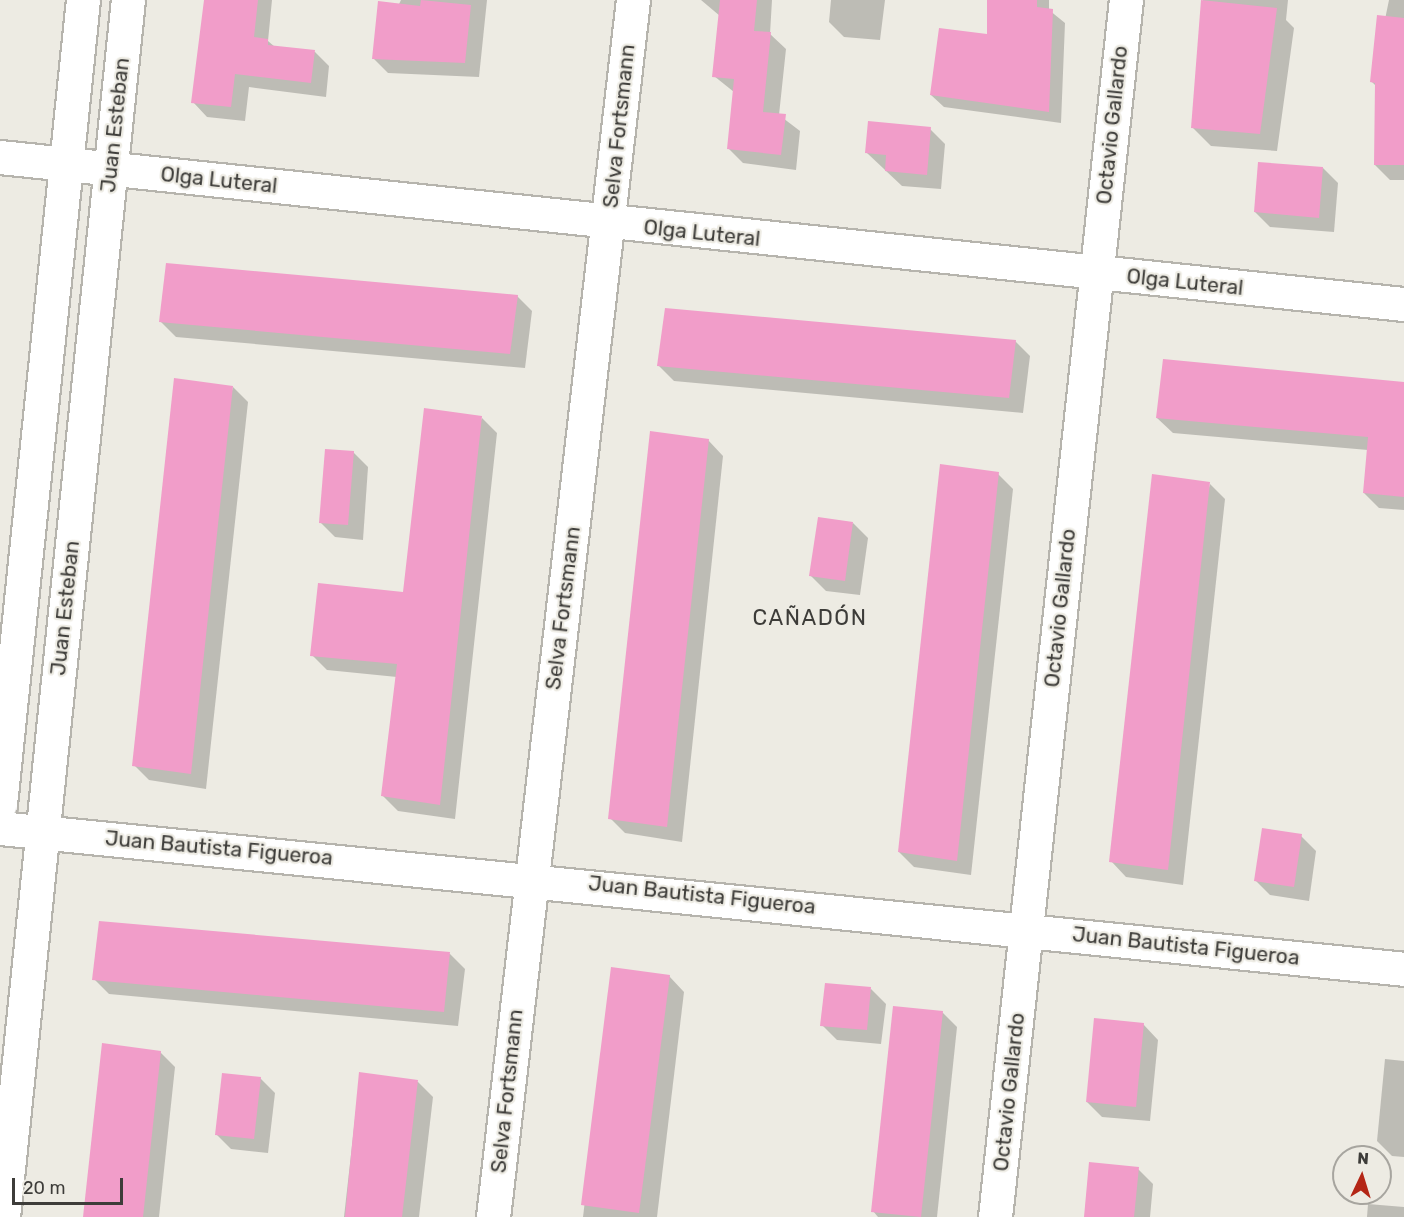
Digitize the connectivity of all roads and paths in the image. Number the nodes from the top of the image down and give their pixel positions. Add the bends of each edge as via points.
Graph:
1 (82, 0) edge
2 (128, 0) edge
3 (633, 0) edge
4 (1126, 0) edge
5 (0, 157) edge
6 (66, 163) junction
7 (111, 168) junction
8 (609, 224) junction
9 (1096, 272) junction
10 (1404, 304) edge
11 (0, 804) edge
12 (0, 828) edge
13 (42, 832) junction
14 (530, 878) junction
15 (1026, 929) junction
16 (1404, 969) edge
17 (4, 1164) edge
18 (3, 1217) edge
19 (493, 1217) edge
20 (995, 1217) edge

1 - 6 street
2 - 7 street, Juan Esteban
3 - 8 street, Selva Fortsmann
4 - 9 street, Octavio Gallardo
5 - 6 street, Olga Luteral
6 - 7 street, Olga Luteral
6 - 11 street
7 - 8 street, Olga Luteral
7 - 13 street, Juan Esteban
8 - 9 street, Olga Luteral
8 - 14 street, Selva Fortsmann
9 - 10 street, Olga Luteral
9 - 15 street, Octavio Gallardo
12 - 13 street, Juan Bautista Figueroa
13 - 14 street, Juan Bautista Figueroa
13 - 17 street, Juan Esteban
14 - 15 street, Juan Bautista Figueroa
14 - 19 street, Selva Fortsmann
15 - 16 street, Juan Bautista Figueroa
15 - 20 street, Octavio Gallardo
17 - 18 street, Juan Esteban

